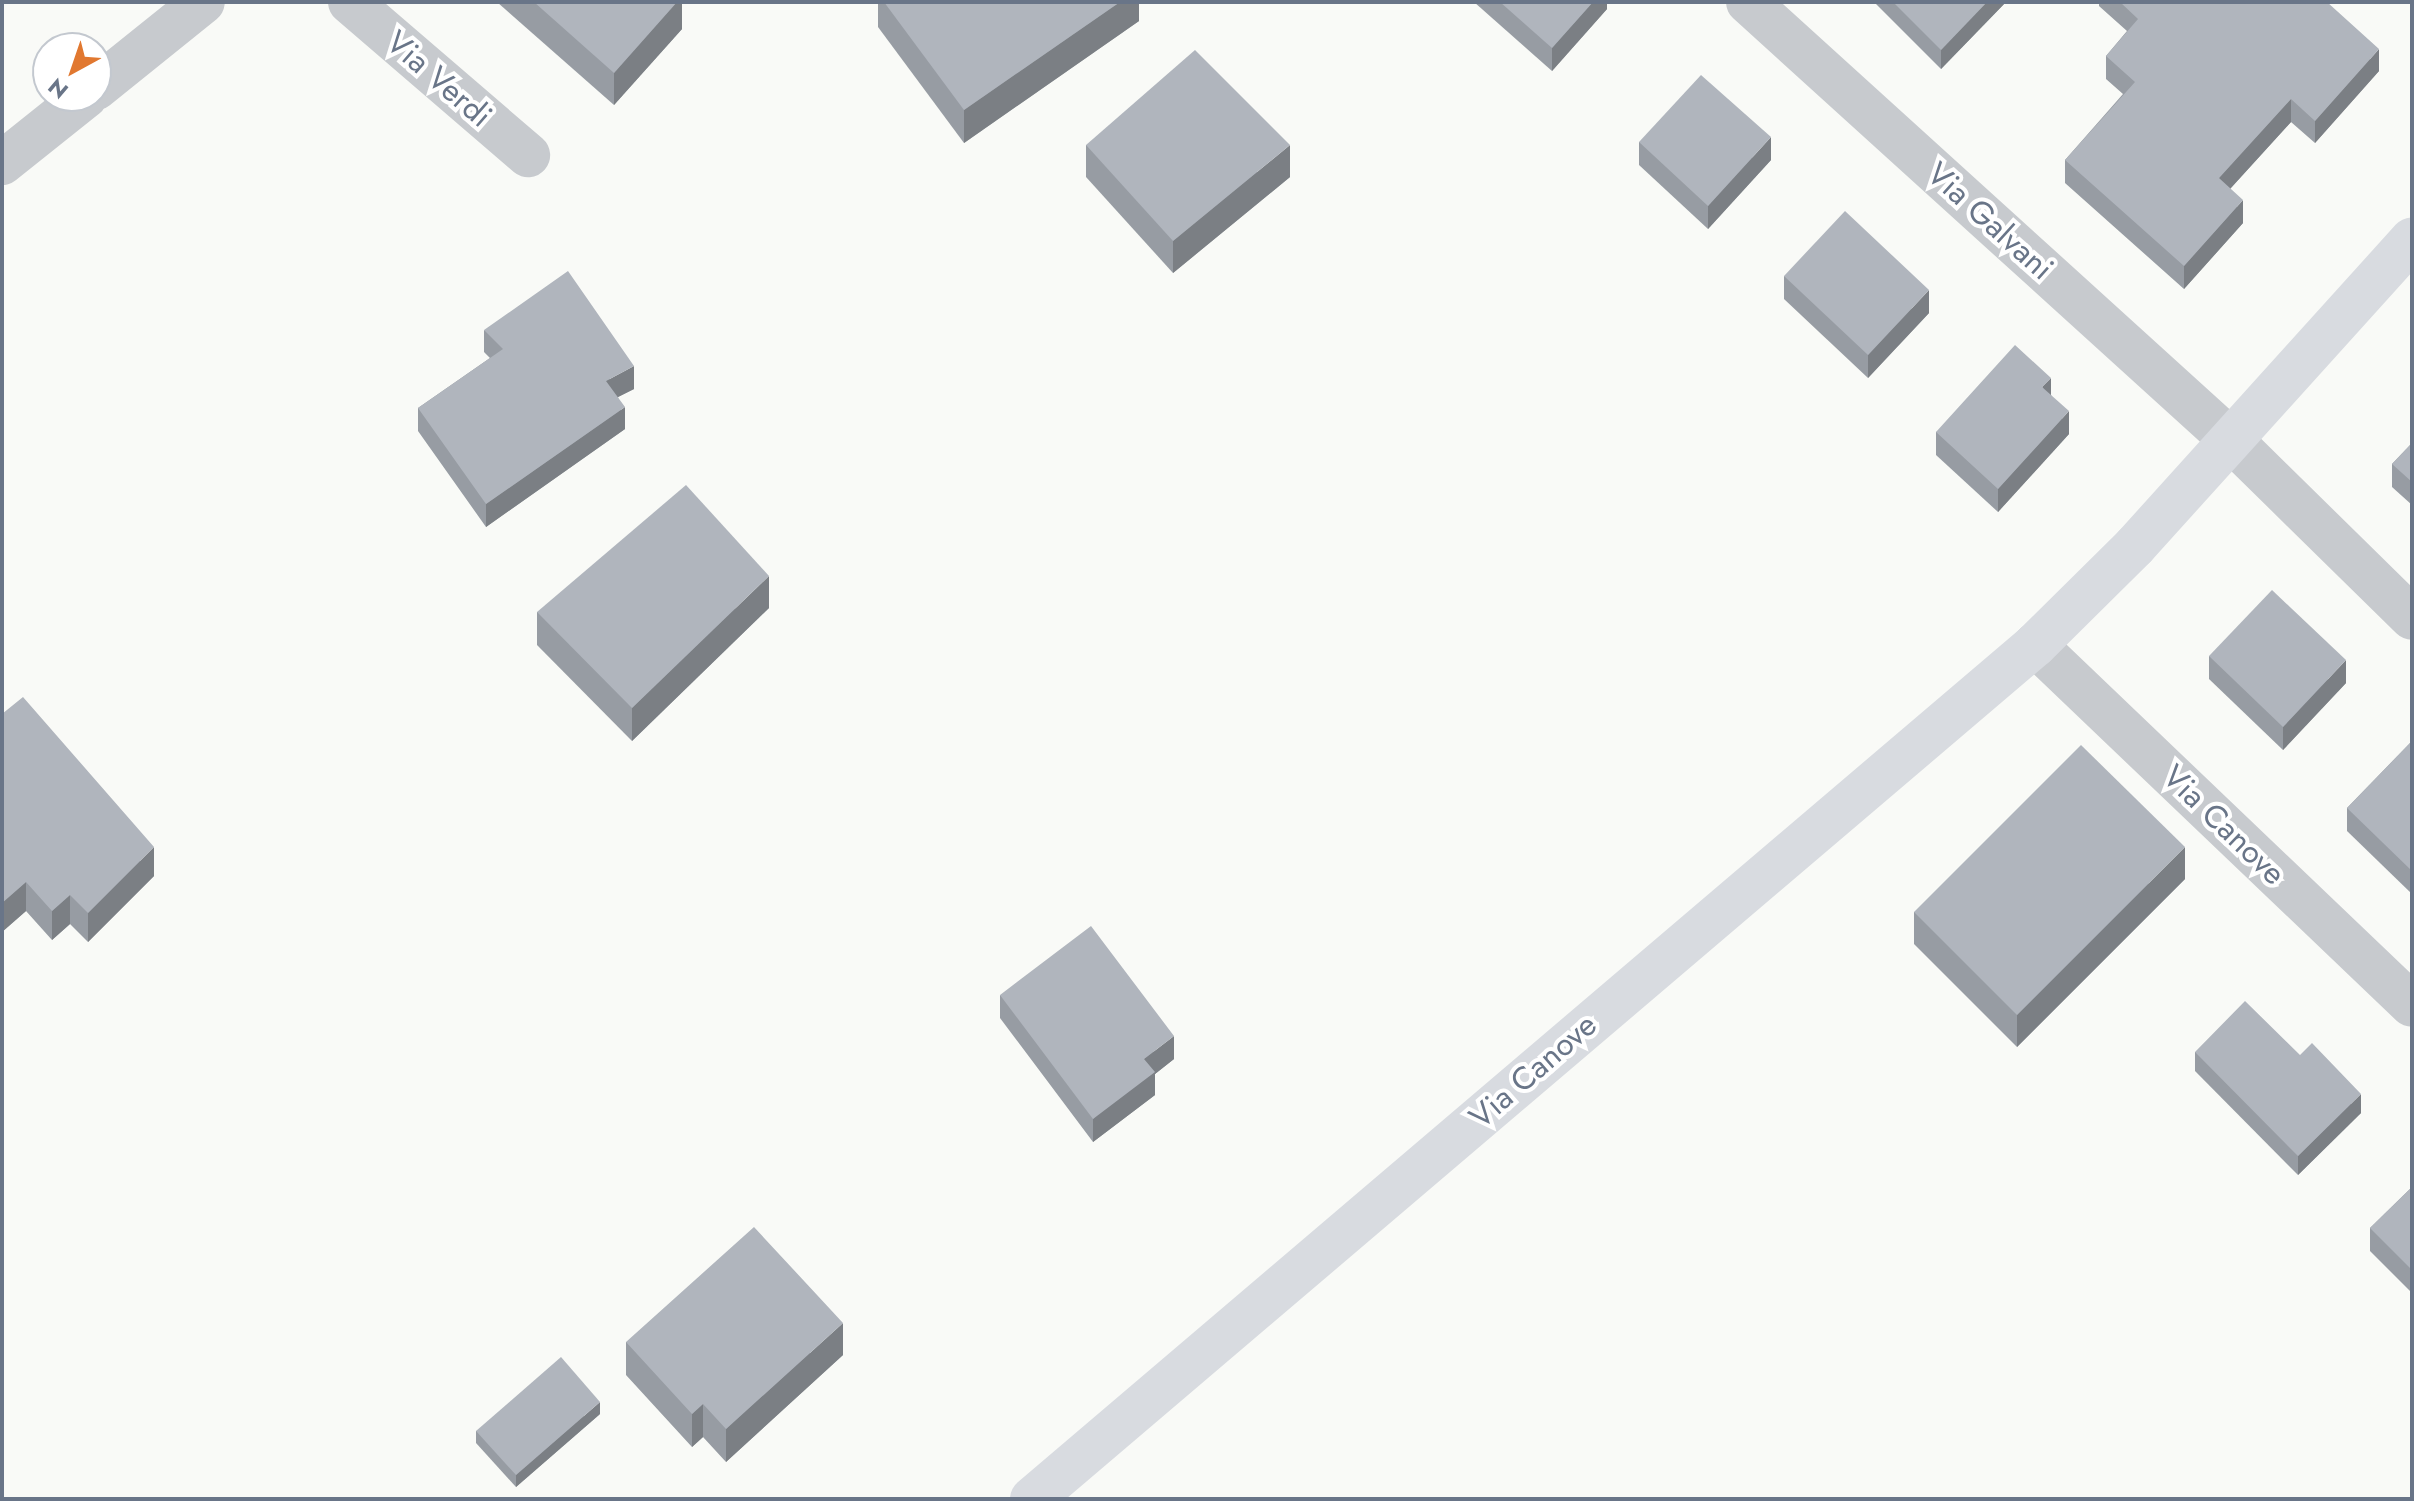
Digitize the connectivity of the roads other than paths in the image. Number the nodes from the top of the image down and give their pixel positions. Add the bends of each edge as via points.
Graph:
1 (203, 2) edge
2 (350, 2) edge
3 (1748, 2) edge
4 (112, 75) edge
5 (66, 112) edge
6 (528, 155) dead end
7 (2, 163) edge
8 (2412, 239) edge
9 (2232, 441) junction
10 (2412, 618) edge
11 (2035, 645) junction
12 (2412, 1005) edge
13 (1032, 1499) edge

1 - 4 street
2 - 6 street, Via Verdi
3 - 9 street, Via Galvani
5 - 7 street
8 - 9 street, Via Canove
9 - 10 street
9 - 11 street, Via Canove
11 - 12 street, Via Canove
11 - 13 street, Via Canove

